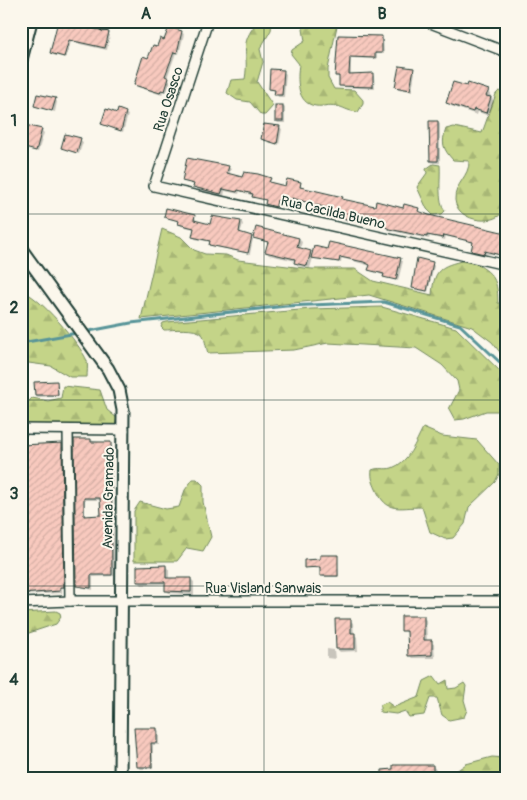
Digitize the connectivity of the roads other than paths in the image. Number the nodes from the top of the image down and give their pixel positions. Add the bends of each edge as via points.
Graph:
1 (31, 21) edge
2 (208, 21) edge
3 (425, 21) edge
4 (506, 52) edge
5 (21, 60) edge
6 (154, 186) joint
7 (21, 249) edge
8 (506, 265) edge
9 (21, 429) edge
10 (68, 430) junction
11 (124, 430) junction
12 (70, 601) junction
13 (506, 601) edge
14 (121, 602) junction
15 (21, 603) edge
16 (120, 779) edge

1 - 5 street
2 - 6 street, Rua Osasco
3 - 4 street
6 - 8 street, Rua Cacilda Bueno
7 - 11 street, Avenida Gramado via 108,369 119,390
9 - 10 street
10 - 11 street
10 - 12 street
11 - 14 street, Avenida Gramado
12 - 14 street, Rua Visland Sanwais
12 - 15 street, Rua Visland Sanwais
13 - 14 street, Rua Visland Sanwais
14 - 16 street, Avenida Gramado

